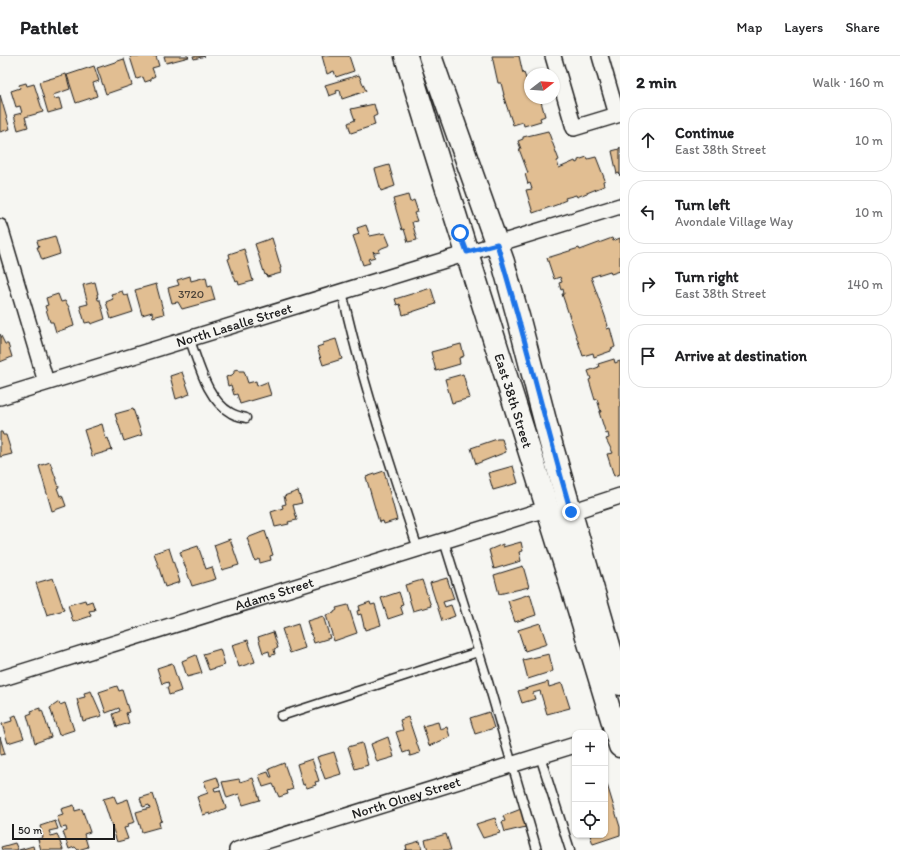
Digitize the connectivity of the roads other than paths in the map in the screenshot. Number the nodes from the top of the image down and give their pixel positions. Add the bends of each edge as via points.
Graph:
1 (406, 56) edge
2 (430, 56) edge
3 (553, 56) edge
4 (600, 56) edge
5 (620, 206) edge
6 (0, 227) edge
7 (497, 244) junction
8 (467, 252) junction
9 (342, 291) junction
10 (189, 338) junction
11 (46, 382) junction
12 (0, 397) edge
13 (246, 418) dead end
14 (620, 496) edge
15 (549, 508) junction
16 (571, 512) junction
17 (444, 541) junction
18 (418, 549) junction
19 (478, 652) junction
20 (0, 679) edge
21 (620, 684) edge
22 (281, 716) dead end
23 (614, 738) edge
24 (572, 746) edge
25 (540, 756) junction
26 (511, 765) junction
27 (237, 850) edge
28 (537, 850) edge
29 (570, 850) edge

1 - 8 main road, East 38th Street
2 - 7 main road, East 38th Street
3 - 4 street via 574,128 618,115
5 - 7 street, North Lasalle Street
6 - 11 street
7 - 8 street, North Lasalle Street
7 - 16 main road, East 38th Street
8 - 9 street, North Lasalle Street
8 - 15 main road, East 38th Street
9 - 10 street, North Lasalle Street
9 - 18 lane via 351,333 373,408
10 - 11 street, North Lasalle Street
10 - 13 lane via 210,391 219,403 232,413
11 - 12 street, North Lasalle Street
14 - 16 street
15 - 17 street, Adams Street
15 - 23 main road, East 38th Street
16 - 21 main road, East 38th Street
17 - 18 street, Adams Street
17 - 19 lane
18 - 20 street, Adams Street
19 - 22 lane
19 - 26 lane
24 - 25 street, North Olney Street
25 - 26 street, North Olney Street
25 - 29 lane
26 - 27 street, North Olney Street
26 - 28 lane

